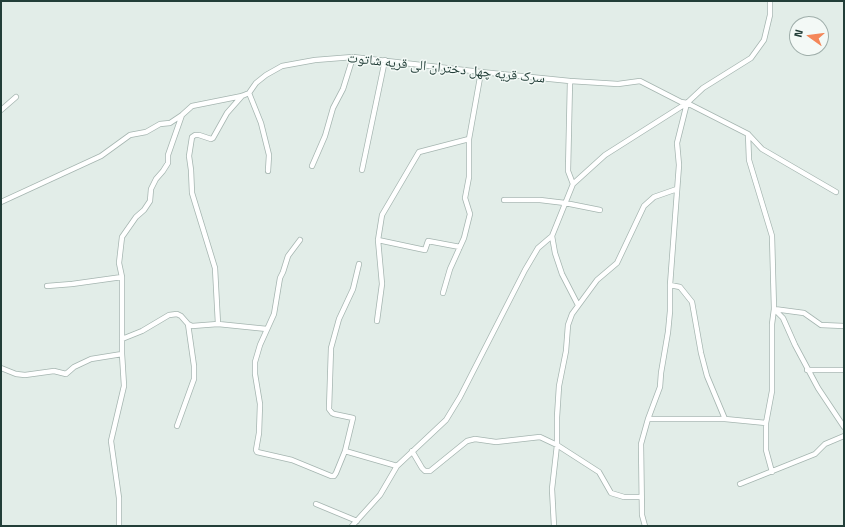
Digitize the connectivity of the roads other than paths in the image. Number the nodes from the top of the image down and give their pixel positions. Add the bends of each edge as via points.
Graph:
1 (770, 1) edge
2 (353, 57) junction
3 (385, 60) junction
4 (480, 72) junction
5 (570, 81) junction
6 (249, 93) junction
7 (242, 96) junction
8 (16, 97) dead end
9 (687, 103) junction
10 (1, 110) edge
11 (182, 115) junction
12 (748, 134) junction
13 (469, 139) junction
14 (312, 166) dead end
15 (362, 170) dead end
16 (268, 171) dead end
17 (572, 184) junction
18 (677, 189) junction
19 (836, 192) dead end
20 (504, 200) dead end
21 (1, 202) edge
22 (565, 203) junction
23 (600, 210) dead end
24 (552, 236) junction
25 (300, 240) dead end
26 (378, 240) junction
27 (460, 247) junction
28 (359, 264) dead end
29 (122, 277) junction
30 (670, 285) junction
31 (47, 286) dead end
32 (443, 293) dead end
33 (578, 305) junction
34 (774, 309) junction
35 (376, 321) dead end
36 (188, 324) junction
37 (218, 324) junction
38 (844, 326) edge
39 (267, 329) junction
40 (122, 339) junction
41 (122, 354) junction
42 (1, 368) edge
43 (807, 370) junction
44 (844, 370) edge
45 (648, 419) junction
46 (725, 419) junction
47 (766, 423) junction
48 (177, 426) dead end
49 (844, 427) edge
50 (844, 436) edge
51 (557, 445) junction
52 (345, 451) junction
53 (412, 451) junction
54 (397, 466) junction
55 (772, 472) junction
56 (740, 484) dead end
57 (641, 497) junction
58 (316, 504) dead end
59 (356, 521) junction
60 (119, 526) edge
61 (352, 526) edge
62 (554, 526) edge
63 (645, 526) edge

1 - 9 street via 770,15 764,40 751,58 703,88
2 - 3 street, سرک قریه چهل دختران الی قریه شاتوت
2 - 6 street, سرک قریه چهل دختران الی قریه شاتوت via 282,66 256,83
2 - 14 street
3 - 4 street, سرک قریه چهل دختران الی قریه شاتوت
3 - 15 street
4 - 5 street, سرک قریه چهل دختران الی قریه شاتوت
4 - 13 street
5 - 9 street, سرک قریه چهل دختران الی قریه شاتوت via 618,84 640,81
5 - 17 street via 568,171
6 - 7 street, سرک قریه چهل دختران الی قریه شاتوت
6 - 16 street via 261,123 269,155
7 - 11 street, سرک قریه چهل دختران الی قریه شاتوت via 192,106
7 - 37 street via 227,113 213,138 199,135 192,137 188,156 192,193 215,268
8 - 10 street
9 - 12 street, سرک قریه چهل دختران الی قریه شاتوت
9 - 17 street via 605,155
9 - 18 street via 677,143
11 - 21 street, سرک قریه چهل دختران الی قریه شاتوت via 170,123 130,135 101,156
11 - 29 street via 168,155 168,163 154,184 150,201 122,237
12 - 19 street via 762,149
12 - 34 street via 749,160 772,236
13 - 26 street via 419,152 382,216
13 - 27 street via 470,177 465,198 470,214
17 - 22 street
18 - 30 street
18 - 33 street via 654,197 644,206 617,262 597,280
20 - 22 street
22 - 23 street
22 - 24 street
24 - 33 street via 562,274
24 - 53 street via 538,248 525,270 446,420
25 - 39 street via 288,256 280,278 274,314
26 - 27 street via 425,250 428,241
26 - 35 street via 382,284
27 - 32 street
28 - 52 street via 354,289 339,319 331,348 329,409 334,414 353,418
29 - 31 street
29 - 40 street
30 - 45 street via 669,325 660,387
30 - 46 street via 680,287 692,302 707,376
33 - 51 street via 568,325 559,386
34 - 38 street via 804,312 821,324
34 - 43 street via 783,318
34 - 47 street via 772,391
36 - 37 street via 198,327
36 - 40 street via 177,314 169,315
36 - 48 street via 194,379
37 - 39 street
39 - 52 street via 255,362 260,404 257,452 292,460 334,476
40 - 41 street
41 - 42 street via 91,359 66,374 54,371 25,375
41 - 60 street via 124,386 111,441 119,498
43 - 44 street
43 - 49 street
45 - 46 street
45 - 57 street via 641,444
46 - 47 street
47 - 55 street via 766,450
50 - 55 street via 825,444 815,454
51 - 53 street via 540,437 496,442 475,439 461,445 430,471 422,468
51 - 57 street via 599,472 611,493 624,497
51 - 62 street via 552,489
52 - 54 street
53 - 54 street
54 - 59 street via 380,495
55 - 56 street
57 - 63 street
58 - 59 street
59 - 61 street

